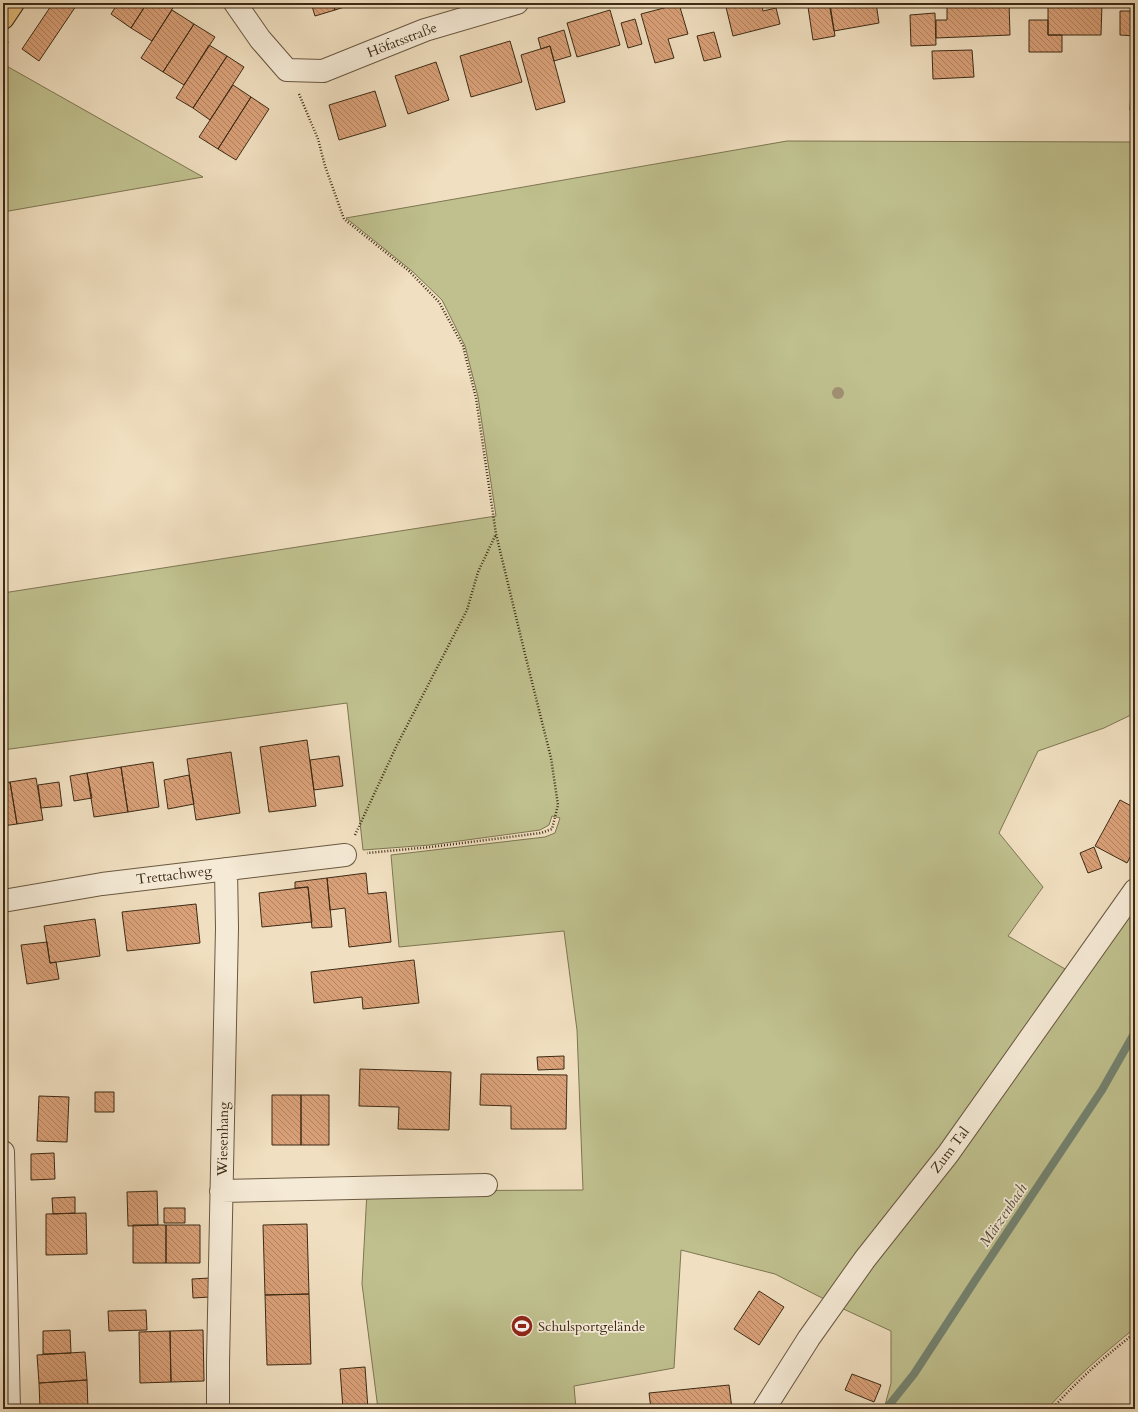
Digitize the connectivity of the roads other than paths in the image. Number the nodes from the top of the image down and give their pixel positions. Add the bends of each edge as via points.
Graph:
1 (13, 3) edge
2 (235, 3) edge
3 (517, 3) edge
4 (3, 18) edge
5 (346, 855) road end
6 (226, 869) junction
7 (1135, 890) edge
8 (3, 901) edge
9 (3, 1152) edge
10 (486, 1185) dead end
11 (222, 1191) junction
12 (9, 1409) edge
13 (218, 1409) edge
14 (764, 1409) edge

1 - 4 main road
2 - 3 street, Höfatsstraße via 260,39 287,70 322,71 425,30
5 - 6 street, Trettachweg
6 - 8 street, Trettachweg via 102,884
6 - 11 street, Wiesenhang via 228,928
7 - 14 street, Zum Tal via 948,1154 861,1265 809,1338
9 - 12 street
10 - 11 street
11 - 13 street, Wiesenhang

